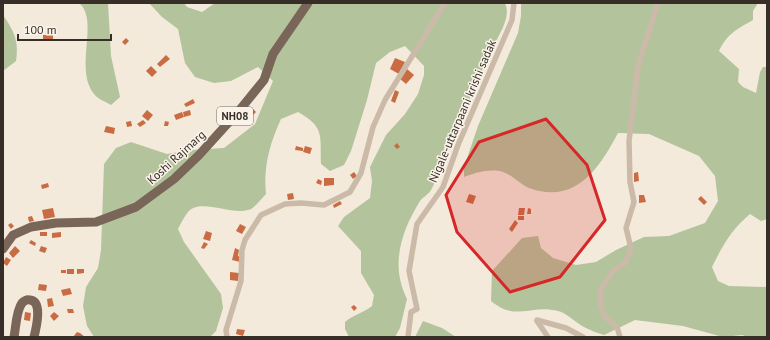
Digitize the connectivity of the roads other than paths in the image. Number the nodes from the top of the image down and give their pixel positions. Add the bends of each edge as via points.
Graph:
1 (308, 3) edge
2 (445, 3) edge
3 (514, 3) edge
4 (658, 3) edge
5 (3, 249) edge
6 (14, 337) edge
7 (34, 337) edge
8 (227, 337) edge
9 (408, 337) edge
10 (548, 337) edge
11 (583, 337) edge
12 (620, 337) edge

1 - 5 main road, Koshi Rajmarg / NH08 via 273,54 264,80 199,156 174,179 136,208 96,222 56,223 31,227 13,235
2 - 8 street via 385,100 373,127 361,173 350,192 324,205 285,204 261,215 250,231 242,250 241,281 226,330
3 - 9 street, Nigale-uttarpaani krishi sadak via 512,20 458,145 443,187 417,224 409,271 417,309 411,312
4 - 12 street via 638,66 629,141 630,182 634,202 626,228 631,248 626,262 613,271 600,291 601,307 605,317 617,327
6 - 7 main road via 20,307 25,300 30,299 38,308
10 - 11 street via 537,320 566,328

